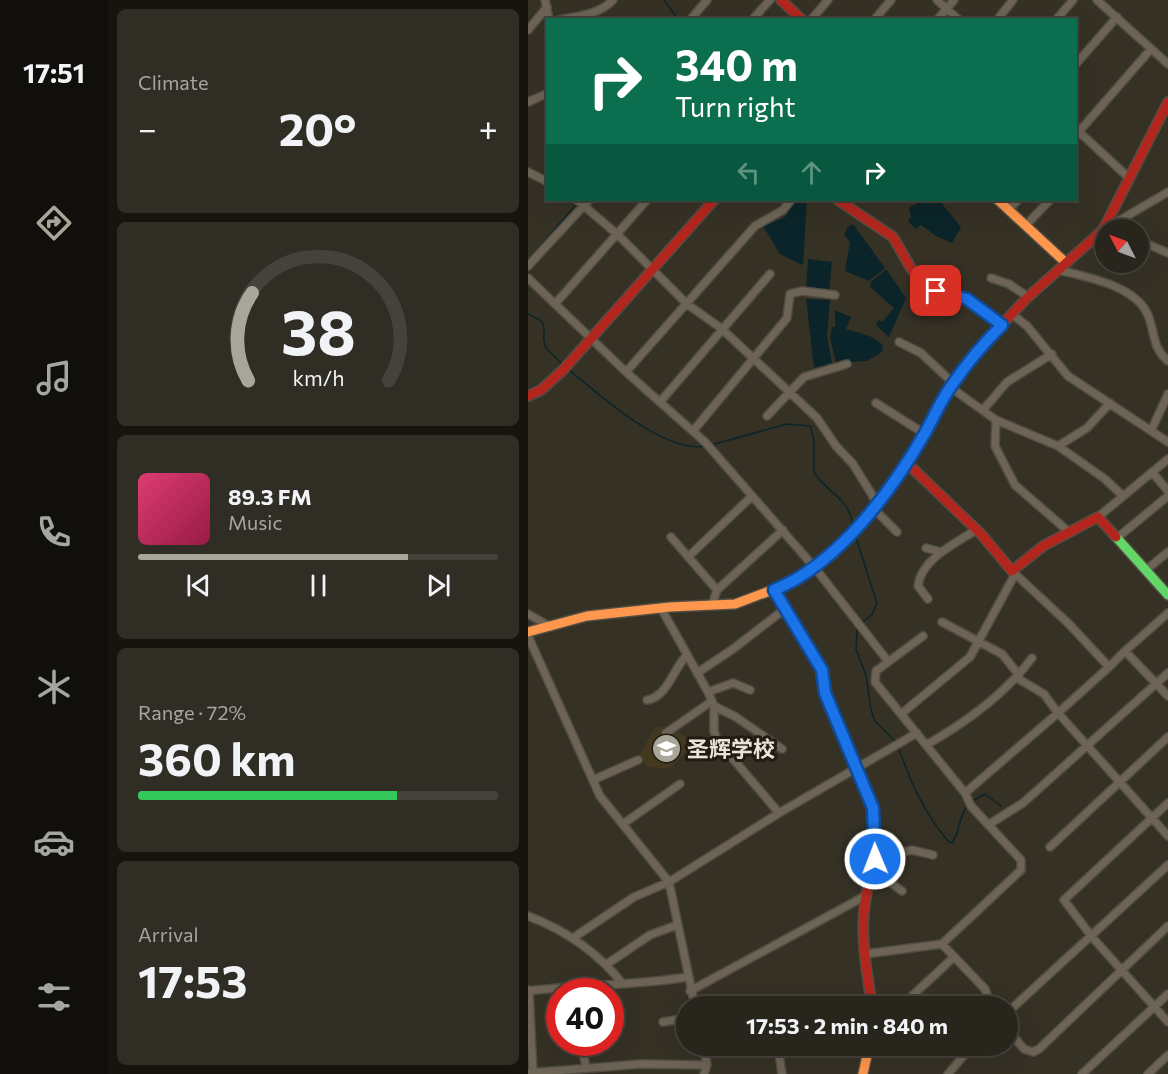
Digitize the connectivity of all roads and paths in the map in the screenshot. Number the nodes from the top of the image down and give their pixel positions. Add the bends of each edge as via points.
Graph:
1 (613, 0) edge
2 (707, 0) edge
3 (770, 0) edge
4 (782, 0) edge
5 (828, 0) edge
6 (891, 0) edge
7 (937, 0) edge
8 (954, 0) edge
9 (1013, 0) edge
10 (1073, 0) edge
11 (1097, 0) edge
12 (546, 3) edge
13 (947, 9) junction
14 (1117, 17) junction
15 (549, 18) edge
16 (570, 18) edge
17 (692, 18) edge
18 (754, 18) edge
19 (800, 18) edge
20 (813, 18) edge
21 (876, 18) edge
22 (939, 18) edge
23 (957, 18) edge
24 (999, 18) edge
25 (1058, 18) edge
26 (528, 30) edge
27 (1151, 49) junction
28 (1077, 63) edge
29 (1168, 64) edge
30 (546, 94) edge
31 (528, 102) edge
32 (1168, 102) edge
33 (1077, 132) edge
34 (528, 172) edge
35 (1129, 178) junction
36 (546, 181) edge
37 (1168, 192) edge
38 (646, 201) edge
39 (713, 201) edge
40 (790, 201) edge
41 (839, 201) edge
42 (999, 201) edge
43 (1017, 201) edge
44 (1049, 201) edge
45 (583, 202) edge
46 (1009, 209) junction
47 (1113, 219) edge
48 (1124, 219) edge
49 (1026, 225) junction
50 (617, 234) junction
51 (1095, 239) edge
52 (1149, 245) edge
53 (1168, 253) edge
54 (1065, 261) junction
55 (528, 266) edge
56 (1058, 270) junction
57 (652, 271) junction
58 (770, 274) dead end
59 (528, 278) edge
60 (991, 278) dead end
61 (835, 295) dead end
62 (1028, 297) junction
63 (555, 304) junction
64 (687, 304) junction
65 (1012, 314) junction
66 (1002, 325) junction
67 (722, 329) junction
68 (592, 339) junction
69 (899, 342) dead end
70 (1052, 354) junction
71 (753, 359) junction
72 (1168, 361) edge
73 (847, 364) dead end
74 (626, 372) junction
75 (951, 385) junction
76 (788, 391) junction
77 (1168, 394) edge
78 (528, 396) edge
79 (660, 402) junction
80 (876, 403) dead end
81 (1110, 404) junction
82 (983, 410) junction
83 (767, 416) dead end
84 (996, 420) junction
85 (1151, 430) junction
86 (693, 431) junction
87 (924, 434) junction
88 (1168, 442) edge
89 (1058, 446) junction
90 (1168, 459) edge
91 (907, 463) junction
92 (1152, 472) junction
93 (1168, 494) edge
94 (752, 496) junction
95 (1123, 496) junction
96 (875, 505) junction
97 (1098, 517) junction
98 (783, 530) junction
99 (976, 530) junction
100 (897, 532) dead end
101 (1069, 532) junction
102 (671, 537) dead end
103 (1117, 538) junction
104 (926, 548) dead end
105 (941, 552) junction
106 (1168, 552) edge
107 (688, 557) junction
108 (815, 568) junction
109 (1146, 570) junction
110 (1013, 573) junction
111 (717, 590) junction
112 (774, 590) junction
113 (1168, 595) edge
114 (928, 599) dead end
115 (712, 605) junction
116 (661, 608) junction
117 (786, 608) junction
118 (1168, 613) edge
119 (528, 614) edge
120 (942, 622) dead end
121 (551, 627) junction
122 (528, 634) edge
123 (923, 636) dead end
124 (979, 640) junction
125 (1125, 651) junction
126 (686, 656) junction
127 (1032, 658) dead end
128 (887, 660) junction
129 (1108, 667) junction
130 (697, 673) junction
131 (1168, 673) edge
132 (1018, 676) junction
133 (1155, 684) junction
134 (750, 690) dead end
135 (708, 692) junction
136 (1168, 696) edge
137 (647, 700) dead end
138 (713, 704) junction
139 (1058, 713) junction
140 (901, 714) junction
141 (666, 733) dead end
142 (917, 733) junction
143 (1168, 737) edge
144 (926, 745) junction
145 (1089, 746) junction
146 (782, 749) dead end
147 (638, 760) dead end
148 (856, 770) junction
149 (593, 780) junction
150 (680, 784) dead end
151 (1119, 784) junction
152 (968, 799) junction
153 (1168, 803) edge
154 (779, 813) junction
155 (1152, 817) junction
156 (623, 824) junction
157 (988, 825) junction
158 (1168, 836) edge
159 (1050, 847) dead end
160 (933, 855) dead end
161 (875, 859) junction
162 (1168, 865) edge
163 (871, 877) junction
164 (669, 882) junction
165 (902, 891) dead end
166 (867, 895) junction
167 (528, 916) edge
168 (677, 925) junction
169 (1168, 927) edge
170 (1092, 937) junction
171 (573, 938) junction
172 (942, 944) junction
173 (865, 954) junction
174 (954, 957) junction
175 (607, 964) junction
176 (1122, 970) junction
177 (687, 977) junction
178 (618, 978) edge
179 (624, 983) edge
180 (529, 990) edge
181 (546, 990) edge
182 (690, 991) junction
183 (1168, 994) edge
184 (692, 996) edge
185 (871, 996) edge
186 (912, 996) edge
187 (987, 996) edge
188 (1018, 1003) edge
189 (1154, 1006) junction
190 (676, 1020) edge
191 (663, 1022) dead end
192 (1168, 1022) edge
193 (1018, 1042) edge
194 (1168, 1055) edge
195 (584, 1056) edge
196 (706, 1056) edge
197 (782, 1056) edge
198 (867, 1056) edge
199 (963, 1056) edge
200 (707, 1065) junction
201 (586, 1067) junction
202 (530, 1073) edge
203 (704, 1074) edge
204 (782, 1074) edge
205 (863, 1074) edge
206 (948, 1074) edge
207 (1082, 1074) edge
208 (1148, 1074) edge

1 - 16 street via 592,14
2 - 17 street
3 - 18 street
4 - 19 street
5 - 20 street
6 - 21 street
7 - 13 street
8 - 13 street
9 - 24 street
10 - 25 street
11 - 14 street
12 - 15 street
12 - 26 street
13 - 22 street
13 - 23 street
14 - 27 street
14 - 28 street
27 - 29 street
27 - 33 street
30 - 31 street
32 - 35 street
33 - 35 street
34 - 36 street
35 - 47 street
37 - 48 street
38 - 50 street
39 - 57 street
40 - 64 street via 783,210 755,226
41 - 66 street via 892,237 912,270 936,291 967,299
42 - 46 street
43 - 46 street
44 - 49 street
45 - 50 street
45 - 55 street
46 - 49 street
49 - 54 street
50 - 57 street
50 - 63 street
51 - 54 street
52 - 53 street
54 - 56 street
56 - 62 street
56 - 72 street via 1115,286 1137,301 1148,315 1159,354
57 - 64 street
57 - 68 street
58 - 67 street
59 - 63 street
60 - 62 street
61 - 71 street via 793,292 787,318
62 - 65 street
63 - 68 street
64 - 67 street
64 - 74 street
65 - 66 street
65 - 70 street
66 - 75 street
67 - 71 street
67 - 79 street
68 - 74 street
68 - 78 street via 541,390
69 - 75 street via 921,353
70 - 81 street via 1068,376
70 - 82 street via 1007,382
71 - 76 street
71 - 86 street
73 - 76 street via 804,377
74 - 79 street
75 - 82 street
75 - 87 street
76 - 83 street
76 - 96 street via 817,418 853,464
77 - 85 street
79 - 86 street
80 - 87 street
81 - 85 street
81 - 89 street via 1095,420
82 - 84 street
84 - 89 street
84 - 101 street via 995,446 1015,484
85 - 88 street
86 - 94 street
87 - 91 street
89 - 95 street
90 - 92 street
91 - 96 street
91 - 99 street
92 - 93 street
92 - 95 street
93 - 103 street
94 - 98 street
94 - 107 street
95 - 97 street
96 - 100 street
96 - 108 street
97 - 101 street
97 - 103 street
98 - 108 street
98 - 111 street
99 - 105 street
99 - 110 street
101 - 110 street via 1043,546
102 - 107 street
103 - 109 street
104 - 105 street
105 - 114 street via 918,583
106 - 109 street
107 - 111 street
108 - 112 street
108 - 128 street
109 - 113 street
110 - 124 street
110 - 129 street via 1069,624
111 - 115 street
112 - 115 street via 735,604
112 - 117 street
115 - 116 street
116 - 121 street via 587,616
116 - 126 street
117 - 130 street
117 - 148 street via 822,670 825,693
118 - 125 street
119 - 121 street
120 - 124 street
121 - 122 street
122 - 149 street
123 - 128 street
124 - 132 street via 1002,654
124 - 140 street via 970,657
125 - 129 street
125 - 133 street
126 - 130 street
126 - 137 street via 663,693
127 - 132 street
128 - 140 street via 876,671 875,682
129 - 139 street
130 - 135 street
131 - 133 street
132 - 139 street via 1044,694
132 - 144 street via 948,733
133 - 136 street
133 - 145 street
134 - 135 street via 733,683
135 - 138 street
138 - 141 street
138 - 146 street
138 - 154 street via 717,740
139 - 145 street
139 - 152 street
140 - 142 street
142 - 144 street
142 - 148 street
143 - 151 street
144 - 152 street
145 - 151 street
145 - 157 street via 1023,803
147 - 149 street
148 - 154 street
148 - 161 street via 873,808
149 - 156 street via 600,796
150 - 156 street
151 - 155 street
151 - 159 street
152 - 157 street
153 - 155 street
154 - 164 street
155 - 158 street
155 - 170 street via 1064,900
156 - 164 street
157 - 172 street via 1023,865
160 - 161 street via 912,850
161 - 163 street
162 - 170 street
163 - 165 street via 887,880
163 - 166 street
164 - 168 street
164 - 171 street via 634,897
166 - 173 street
166 - 182 street
167 - 171 street
168 - 175 street via 650,935
168 - 177 street
169 - 176 street
170 - 176 street
170 - 188 street
171 - 175 street
172 - 173 street
172 - 174 street
173 - 185 street
174 - 186 street
174 - 187 street
175 - 178 street
176 - 189 street
176 - 193 street via 1039,1049 1024,1049
177 - 179 street via 650,984
177 - 182 street
180 - 181 street
180 - 202 street
182 - 184 street
183 - 189 street
189 - 192 street
189 - 207 street
190 - 191 street
194 - 208 street
195 - 201 street
196 - 200 street
197 - 204 street
198 - 205 street
199 - 206 street
200 - 201 street
200 - 203 street
201 - 202 street

